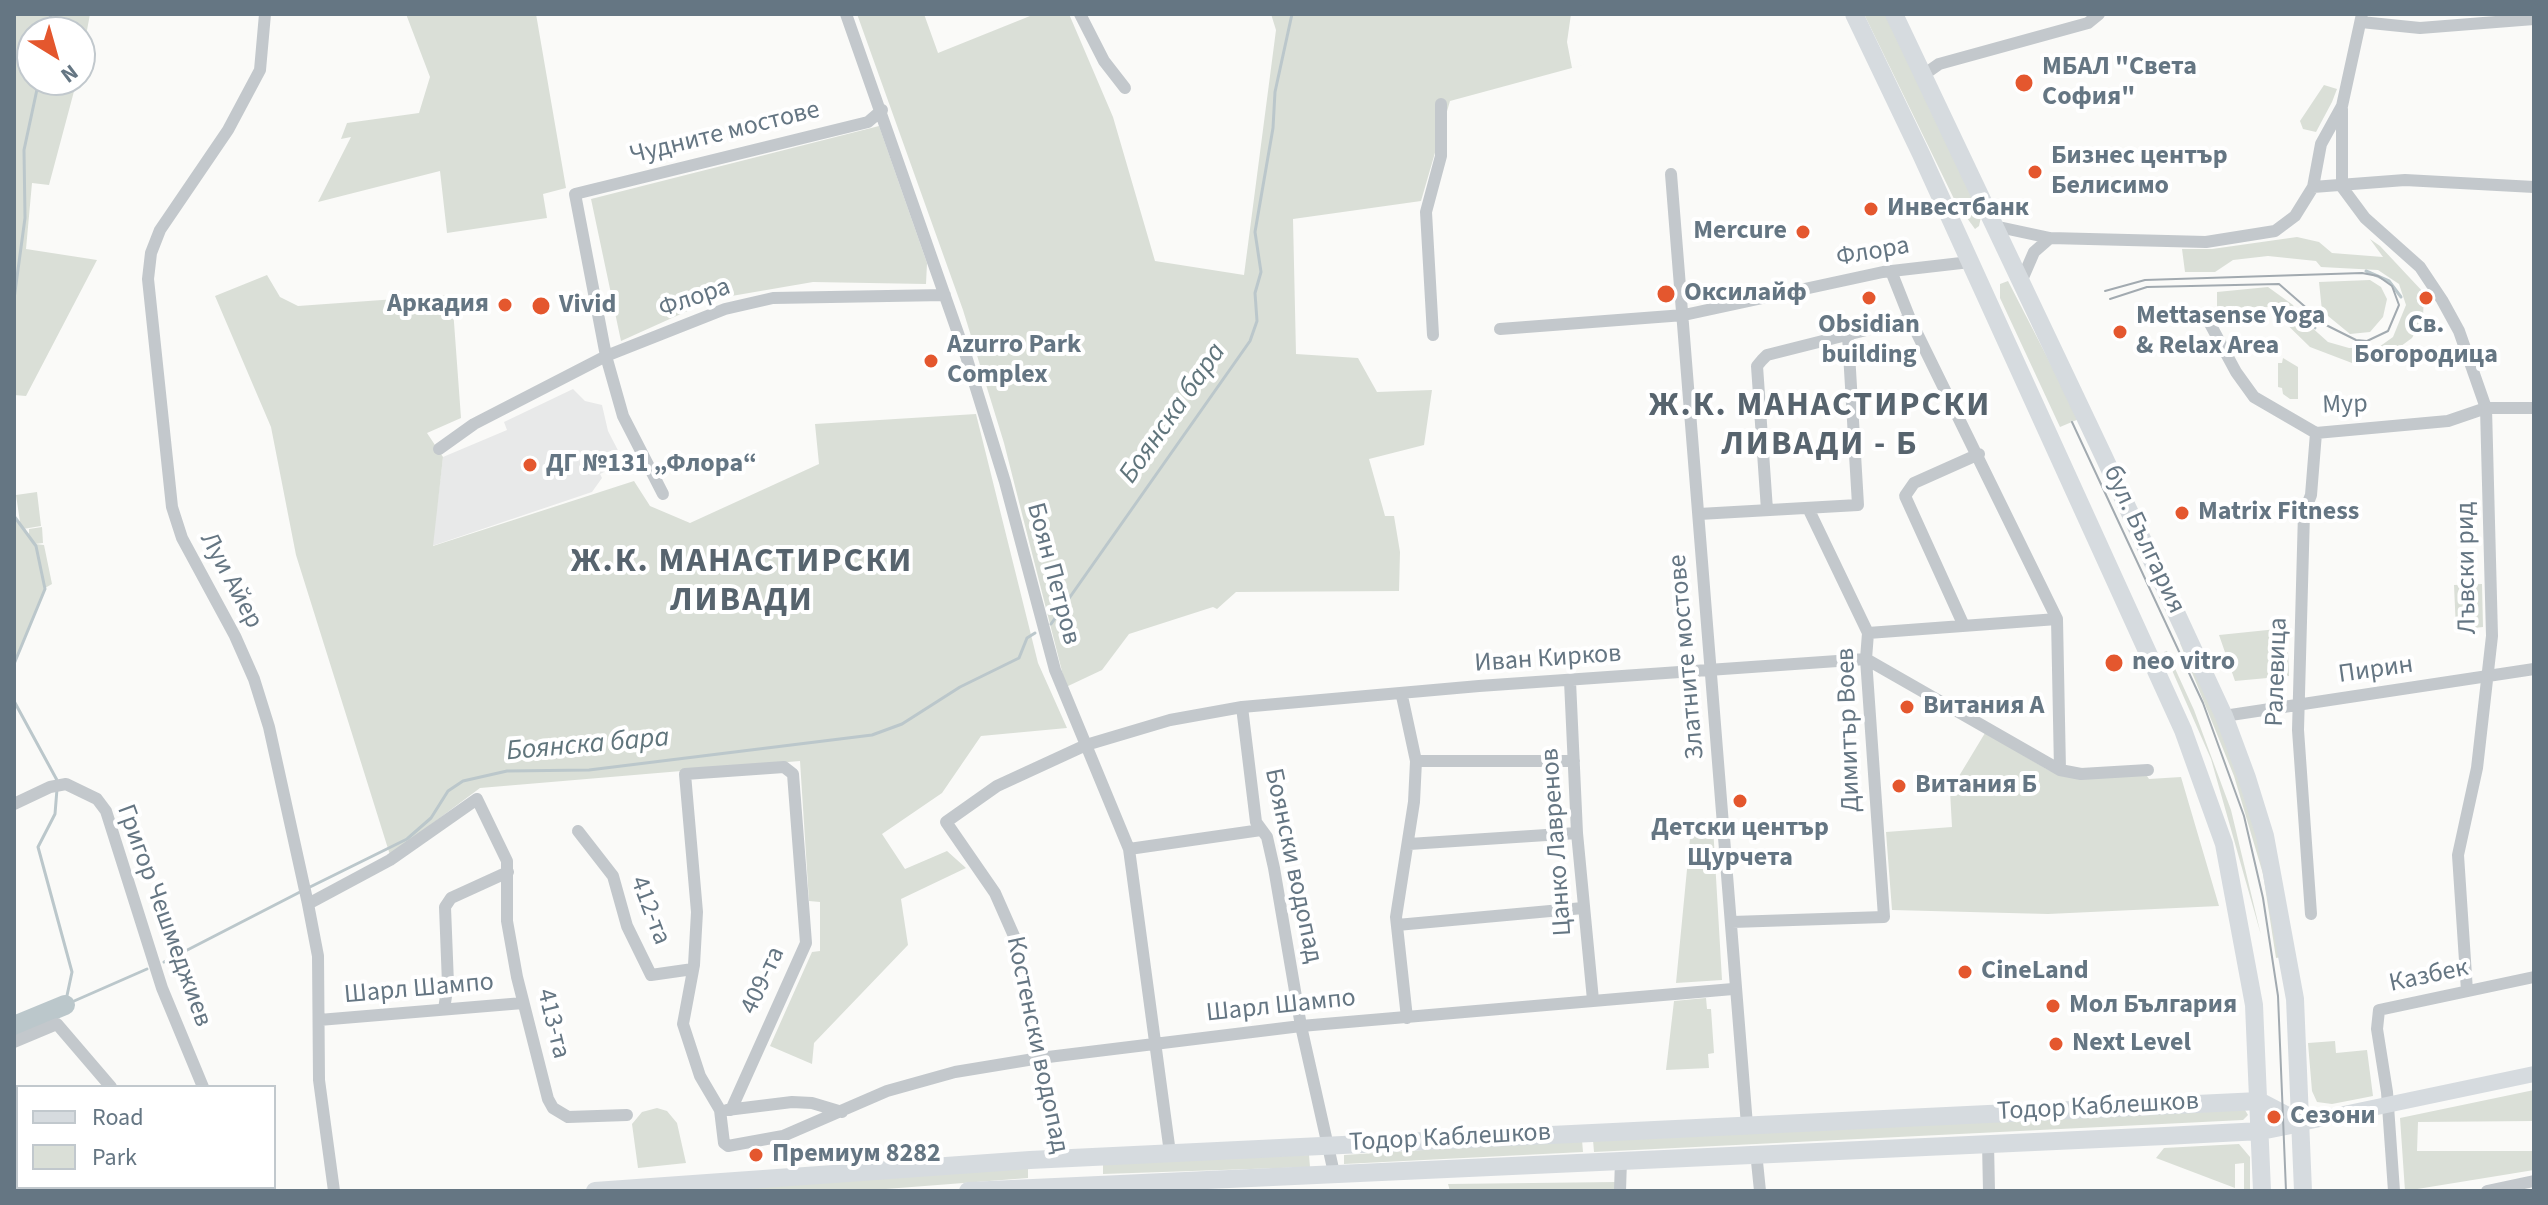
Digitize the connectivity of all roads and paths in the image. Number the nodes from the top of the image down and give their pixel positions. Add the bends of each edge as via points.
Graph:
1 (265, 14) edge
2 (846, 14) edge
3 (1080, 14) edge
4 (1854, 14) edge
5 (1894, 14) edge
6 (2099, 14) edge
7 (2362, 18) edge
8 (2534, 19) edge
9 (1922, 76) junction
10 (1125, 88) dead end
11 (1441, 104) dead end
12 (2342, 106) junction
13 (882, 110) junction
14 (1672, 180) dead end
15 (2313, 187) junction
16 (2342, 187) junction
17 (2534, 187) edge
18 (1994, 226) junction
19 (2050, 238) junction
20 (1970, 262) junction
21 (1891, 271) junction
22 (2021, 282) junction
23 (945, 295) junction
24 (1684, 315) junction
25 (1910, 319) junction
26 (2208, 320) dead end
27 (1500, 329) dead end
28 (1433, 335) dead end
29 (1848, 336) junction
30 (606, 356) junction
31 (2486, 408) junction
32 (2534, 408) edge
33 (2316, 433) junction
34 (439, 449) dead end
35 (1979, 454) junction
36 (663, 494) dead end
37 (1808, 508) junction
38 (1767, 510) junction
39 (1699, 514) junction
40 (2057, 619) junction
41 (1964, 626) junction
42 (1868, 633) junction
43 (1866, 659) junction
44 (2534, 669) edge
45 (1711, 672) junction
46 (2489, 676) junction
47 (1570, 681) junction
48 (1402, 696) junction
49 (2299, 704) junction
50 (1242, 707) junction
51 (2224, 716) junction
52 (1086, 745) junction
53 (1416, 761) junction
54 (1574, 761) junction
55 (2060, 770) junction
56 (2148, 770) dead end
57 (14, 804) edge
58 (946, 822) joint
59 (1261, 830) junction
60 (578, 831) dead end
61 (1577, 833) junction
62 (1409, 844) junction
63 (1129, 849) junction
64 (508, 872) junction
65 (305, 894) junction
66 (1583, 908) junction
67 (2311, 914) dead end
68 (1732, 922) junction
69 (1397, 925) junction
70 (693, 969) junction
71 (2534, 977) edge
72 (1733, 989) junction
73 (2467, 991) junction
74 (1593, 1000) junction
75 (523, 1003) junction
76 (444, 1009) junction
77 (1407, 1018) junction
78 (319, 1020) junction
79 (1301, 1026) junction
80 (14, 1042) edge
81 (1155, 1043) junction
82 (1040, 1058) junction
83 (2534, 1074) edge
84 (109, 1085) edge
85 (202, 1085) edge
86 (2259, 1101) junction
87 (2388, 1104) junction
88 (725, 1110) junction
89 (842, 1112) junction
90 (627, 1115) dead end
91 (2301, 1123) junction
92 (1747, 1125) junction
93 (2261, 1131) junction
94 (1988, 1143) junction
95 (1328, 1145) junction
96 (1756, 1152) junction
97 (1170, 1153) junction
98 (1061, 1159) junction
99 (1621, 1160) junction
100 (1334, 1173) junction
101 (2533, 1185) edge
102 (1066, 1188) edge
103 (334, 1191) edge
104 (595, 1191) edge
105 (968, 1191) edge
106 (1620, 1191) edge
107 (1760, 1191) edge
108 (1989, 1191) edge
109 (2262, 1191) edge
110 (2303, 1191) edge
111 (2394, 1191) edge
112 (2487, 1191) edge

1 - 65 street, Луи Айер via 260,70 228,130 160,230 148,279 172,507 182,538 259,693
2 - 13 street, Боян Петров
3 - 10 street
4 - 20 main road, бул. България
5 - 9 main road, бул. България
6 - 9 street via 2088,23 1939,64
7 - 8 street via 2420,28
7 - 12 street
9 - 18 main road, бул. България
11 - 28 street via 1441,156 1426,212
12 - 15 street via 2321,144
12 - 16 street
13 - 23 street, Боян Петров
13 - 30 street, Чудните мостове via 868,122 575,194
14 - 24 street, Златните мостове
15 - 16 street
15 - 19 street via 2295,216 2263,235 2206,242
16 - 17 street via 2405,180
16 - 31 street, Лъвски рид via 2365,218 2420,267 2442,300 2459,331
18 - 19 street
18 - 22 main road, бул. България
19 - 22 street via 2034,252
20 - 21 street, Флора
20 - 86 main road, бул. България via 2183,730 2224,844 2254,1005
21 - 24 street, Флора
21 - 25 street
22 - 51 main road, бул. България
23 - 30 street, Флора via 773,298 725,309
23 - 52 street, Боян Петров via 1005,482 1055,670
24 - 27 street, Флора
24 - 39 street, Златните мостове
25 - 29 street
25 - 35 street
26 - 33 street, Мур via 2254,397
29 - 37 street via 1858,505
29 - 38 street via 1767,355 1757,366
30 - 34 street, Флора via 474,424
30 - 36 street via 623,416
31 - 32 street, Мур
31 - 33 street, Мур via 2448,421
31 - 46 street, Лъвски рид
33 - 49 street, Ралевица via 2311,495 2304,513
35 - 40 street
35 - 41 street via 1914,483 1905,496
37 - 38 street
37 - 42 street, Димитър Воев
38 - 39 street
39 - 45 street, Златните мостове
40 - 41 street
40 - 55 street
41 - 42 street
42 - 43 street, Димитър Воев
43 - 45 street, Иван Кирков
43 - 55 street
43 - 68 street, Димитър Воев via 1884,917
44 - 46 street, Пирин
45 - 47 street, Иван Кирков
45 - 68 street, Златните мостове
46 - 49 street, Пирин
46 - 73 street, Лъвски рид via 2458,855
47 - 48 street, Иван Кирков
47 - 54 street, Цанко Лавренов
48 - 50 street, Иван Кирков
48 - 53 street
49 - 51 street, Пирин
49 - 67 street, Ралевица
50 - 52 street, Иван Кирков via 1170,720
50 - 59 street, Боянски водопад
51 - 91 main road, бул. България via 2265,836 2281,909 2295,999
52 - 58 street, Иван Кирков via 997,786
52 - 63 street, Боян Петров
53 - 54 street
53 - 62 street
54 - 61 street, Цанко Лавренов
55 - 56 street
57 - 85 street, Григор Чешмеджиев via 66,784 97,799 106,811 162,988
58 - 82 street, Костенски водопад via 995,893 1014,936
59 - 63 street
59 - 79 street, Боянски водопад via 1274,868
60 - 70 street, 412-та via 613,876 627,926 651,975
61 - 62 street
61 - 66 street, Цанко Лавренов
62 - 69 street
63 - 81 street, Боян Петров
64 - 65 street, 413-та via 477,799 390,860
64 - 75 street, 413-та via 507,921
64 - 76 street via 451,898 445,907
65 - 78 street, Луи Айер via 318,956
66 - 69 street
66 - 74 street, Цанко Лавренов
68 - 72 street, Златните мостове
69 - 77 street
70 - 88 street via 683,1024 700,1076
70 - 88 street, 409-та via 697,912 685,774 790,769 806,943
71 - 73 street, Казбек
72 - 74 street, Шарл Шампо
72 - 92 street, Златните мостове
73 - 87 street, Казбек via 2379,1010
74 - 77 street, Шарл Шампо
75 - 76 street, Шарл Шампо
75 - 90 street, 413-та via 553,1108 568,1117
76 - 78 street, Шарл Шампо
77 - 79 street, Шарл Шампо
78 - 103 street, Луи Айер via 319,1080
79 - 81 street, Шарл Шампо
79 - 95 street, Боянски водопад
80 - 84 street via 57,1024
81 - 82 street, Шарл Шампо
81 - 97 street, Боян Петров
82 - 89 street, Шарл Шампо via 955,1072 887,1091
82 - 98 street, Костенски водопад
83 - 87 main road, Тодор Каблешков
86 - 91 main road
86 - 92 main road, Тодор Каблешков
86 - 93 main road, бул. България
87 - 91 main road, Тодор Каблешков
87 - 111 street
88 - 89 street via 792,1102
88 - 89 street, Шарл Шампо via 728,1146 783,1136
91 - 93 main road, Тодор Каблешков
91 - 110 main road, бул. България
92 - 95 main road, Тодор Каблешков
93 - 94 main road, Тодор Каблешков
93 - 109 main road, бул. България
94 - 96 main road, Тодор Каблешков
94 - 108 street
95 - 97 main road, Тодор Каблешков
95 - 100 street, Боянски водопад
96 - 99 main road, Тодор Каблешков
96 - 107 street
97 - 98 main road, Тодор Каблешков
98 - 102 main road, Костенски водопад
98 - 104 main road, Тодор Каблешков
99 - 100 main road, Тодор Каблешков
99 - 106 street
100 - 102 main road, Тодор Каблешков
101 - 112 street
102 - 105 main road, Тодор Каблешков

